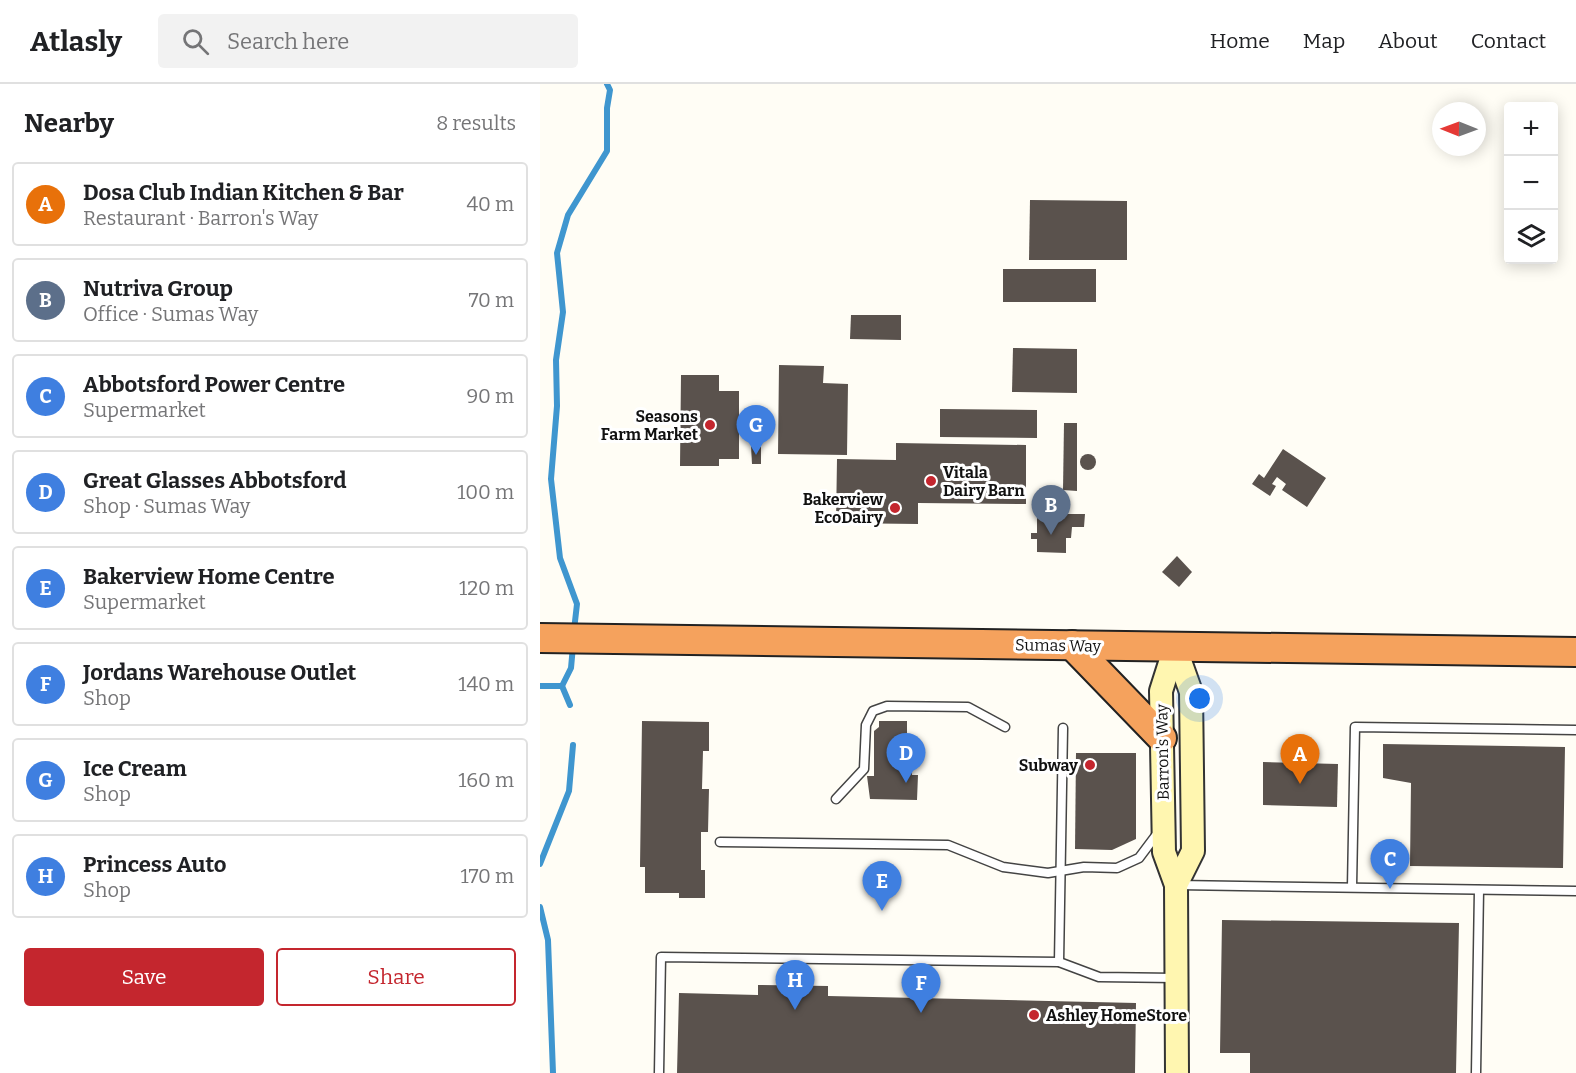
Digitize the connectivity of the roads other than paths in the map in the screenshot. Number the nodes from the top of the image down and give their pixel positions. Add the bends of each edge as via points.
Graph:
1 (542, 638) edge
2 (1072, 645) junction
3 (1176, 647) junction
4 (1576, 652) edge
5 (1005, 727) dead end
6 (1063, 728) dead end
7 (1576, 730) edge
8 (1162, 738) junction
9 (836, 799) dead end
10 (1163, 820) junction
11 (720, 842) dead end
12 (1060, 872) junction
13 (1176, 885) junction
14 (1352, 887) junction
15 (1479, 890) junction
16 (1576, 891) edge
17 (1059, 962) junction
18 (1177, 978) junction
19 (659, 1073) edge
20 (1177, 1073) edge
21 (1476, 1073) edge

1 - 2 highway, Sumas Way
2 - 3 highway, Sumas Way
2 - 8 highway
3 - 4 highway, Sumas Way
3 - 8 street, Barron's Way via 1161,692
3 - 13 street, Barron's Way via 1191,692 1193,851
5 - 9 lane via 968,707 887,706 873,711 866,725 864,769
6 - 12 lane
7 - 14 lane via 1355,727
8 - 10 street, Barron's Way
10 - 12 lane via 1154,840 1139,858 1117,868 1084,867
10 - 13 street, Barron's Way via 1164,852
11 - 12 lane via 948,845 1003,867
12 - 17 lane
13 - 14 lane
13 - 18 street, Barron's Way
14 - 15 lane
15 - 16 lane
15 - 21 lane
17 - 18 lane via 1099,977
17 - 19 lane via 661,957
18 - 20 street, Barron's Way

